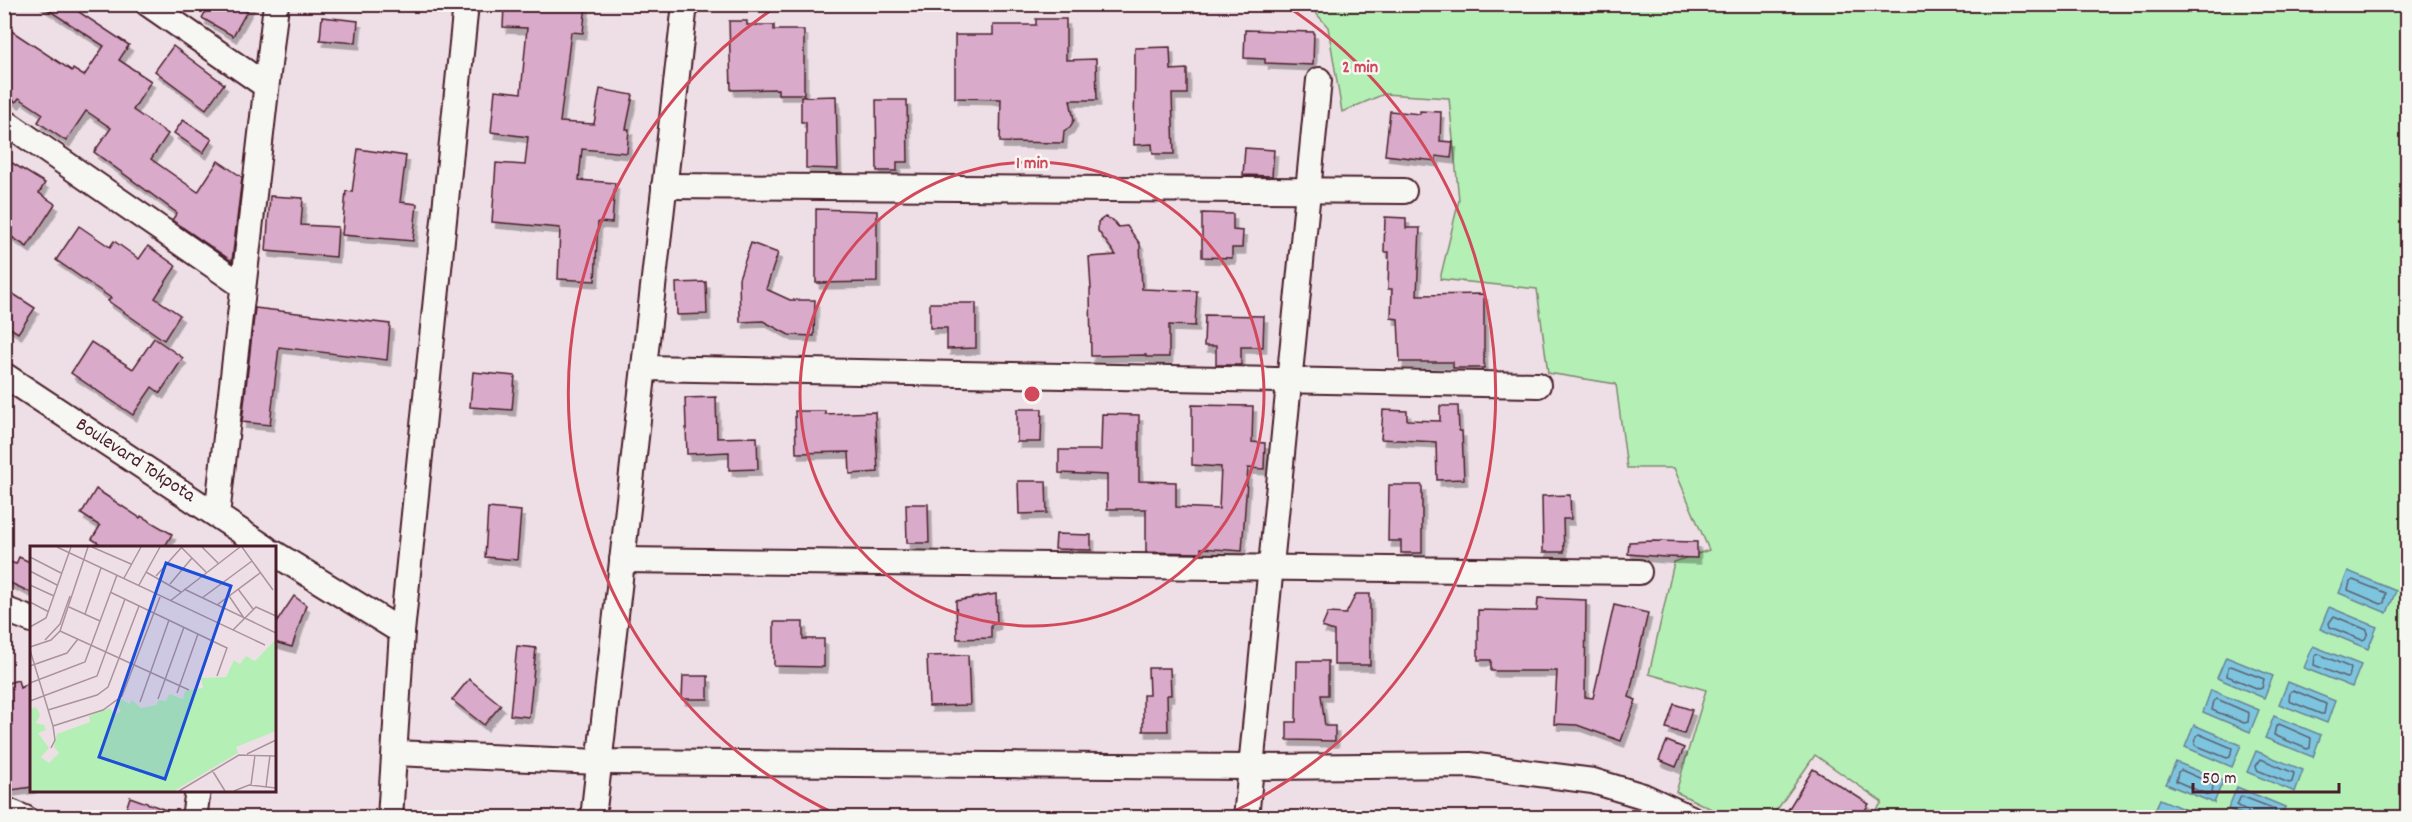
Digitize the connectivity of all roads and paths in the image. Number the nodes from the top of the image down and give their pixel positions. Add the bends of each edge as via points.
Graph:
1 (148, 4) edge
2 (276, 4) edge
3 (466, 4) edge
4 (684, 4) edge
5 (1319, 80) dead end
6 (266, 86) junction
7 (4, 121) edge
8 (664, 186) junction
9 (1307, 189) junction
10 (1404, 191) dead end
11 (243, 286) junction
12 (644, 368) junction
13 (4, 375) edge
14 (1288, 380) junction
15 (1538, 386) dead end
16 (216, 515) junction
17 (261, 546) edge
18 (276, 555) edge
19 (622, 560) junction
20 (1270, 567) junction
21 (1639, 572) dead end
22 (4, 609) edge
23 (30, 619) edge
24 (402, 632) junction
25 (396, 753) junction
26 (599, 762) junction
27 (1251, 767) junction
28 (198, 792) edge
29 (4, 809) edge
30 (200, 817) edge
31 (25, 818) edge
32 (390, 818) edge
33 (593, 818) edge
34 (1246, 818) edge
35 (1690, 818) edge

1 - 6 street
2 - 6 street
3 - 24 street
4 - 8 street
5 - 9 street
6 - 11 street
7 - 11 street
8 - 9 street
8 - 12 street
9 - 10 street
9 - 14 street
11 - 16 street
12 - 14 street
12 - 19 street
13 - 16 street, Boulevard Tokpota
14 - 15 street
14 - 20 street
16 - 17 street, Boulevard Tokpota
18 - 24 street, Boulevard Tokpota
19 - 20 street
19 - 26 street
20 - 21 street
20 - 27 street
22 - 23 street
24 - 25 street
25 - 26 street
25 - 32 street
26 - 27 street
26 - 33 street
27 - 34 street
27 - 35 street via 1470,765 1593,781 1643,796
28 - 30 street
29 - 31 street

